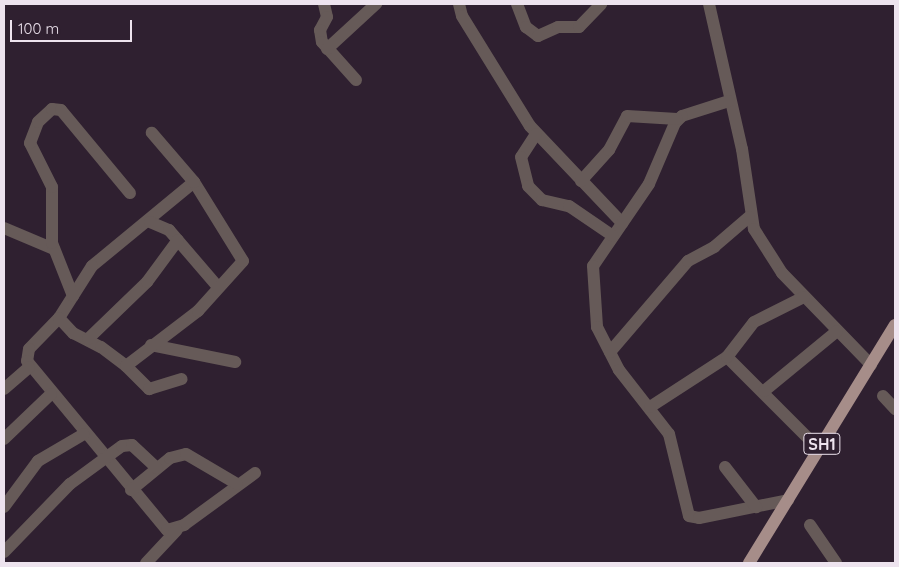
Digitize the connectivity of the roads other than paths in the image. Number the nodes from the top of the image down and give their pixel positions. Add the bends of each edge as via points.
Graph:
1 (324, 4) edge
2 (376, 4) edge
3 (517, 4) edge
4 (601, 4) edge
5 (709, 4) edge
6 (456, 6) edge
7 (327, 49) junction
8 (356, 80) dead end
9 (729, 101) junction
10 (677, 119) junction
11 (152, 133) dead end
12 (536, 134) junction
13 (580, 181) junction
14 (194, 182) junction
15 (130, 193) dead end
16 (749, 217) junction
17 (150, 222) junction
18 (622, 222) junction
19 (4, 228) edge
20 (613, 236) junction
21 (178, 240) junction
22 (54, 249) junction
23 (218, 287) junction
24 (73, 296) junction
25 (804, 298) junction
26 (59, 318) junction
27 (895, 324) edge
28 (837, 331) junction
29 (88, 339) junction
30 (151, 345) junction
31 (610, 352) junction
32 (728, 357) junction
33 (235, 362) dead end
34 (871, 365) junction
35 (126, 366) junction
36 (29, 367) junction
37 (180, 379) dead end
38 (4, 389) edge
39 (764, 391) junction
40 (51, 394) junction
41 (884, 396) dead end
42 (650, 407) junction
43 (895, 409) edge
44 (84, 434) junction
45 (4, 439) edge
46 (819, 449) junction
47 (105, 460) junction
48 (725, 467) dead end
49 (157, 468) junction
50 (255, 473) dead end
51 (237, 484) junction
52 (131, 490) junction
53 (788, 500) junction
54 (4, 507) edge
55 (756, 507) junction
56 (810, 525) dead end
57 (177, 530) junction
58 (4, 552) edge
59 (152, 561) edge
60 (749, 563) edge
61 (836, 563) edge

1 - 7 street via 327,17 319,36
2 - 7 street
3 - 4 street via 526,27 538,36 558,27 579,27
5 - 9 street
6 - 12 street
7 - 8 street
9 - 10 street
9 - 16 street via 745,166
10 - 13 street via 627,116 609,150
10 - 18 street via 649,184
11 - 14 street
12 - 13 street
12 - 20 street via 521,157 528,186 542,200 569,206
13 - 18 street
14 - 17 street
14 - 23 street via 243,257
15 - 22 street via 61,110 48,112 29,138 52,187
16 - 25 street via 768,256
16 - 31 street via 723,240 688,261
17 - 21 street via 168,230
17 - 24 street via 99,259
18 - 20 street
19 - 22 street
20 - 31 street via 593,266 591,278 599,306 598,332
21 - 23 street
21 - 29 street via 147,282
22 - 24 street
23 - 30 street via 198,312
24 - 26 street
25 - 28 street
25 - 32 street via 754,322
26 - 29 street via 72,333
26 - 36 street via 26,353
27 - 34 main road, SH1
28 - 34 street
28 - 39 street
29 - 35 street
30 - 33 street
30 - 35 street
31 - 42 street via 624,378
32 - 39 street
32 - 42 street
34 - 46 main road, SH1
35 - 37 street via 148,389
36 - 38 street
36 - 40 street
39 - 46 street
40 - 44 street
40 - 45 street
41 - 43 street
42 - 55 street via 672,442 689,516
44 - 47 street
44 - 54 street via 38,460
46 - 53 main road, SH1
47 - 49 street via 127,444
47 - 52 street
47 - 58 street via 70,484
48 - 55 street
49 - 51 street via 186,454
49 - 52 street
50 - 51 street
51 - 57 street
52 - 57 street via 162,526
53 - 55 street
53 - 60 main road, SH1
56 - 61 street
57 - 59 street

